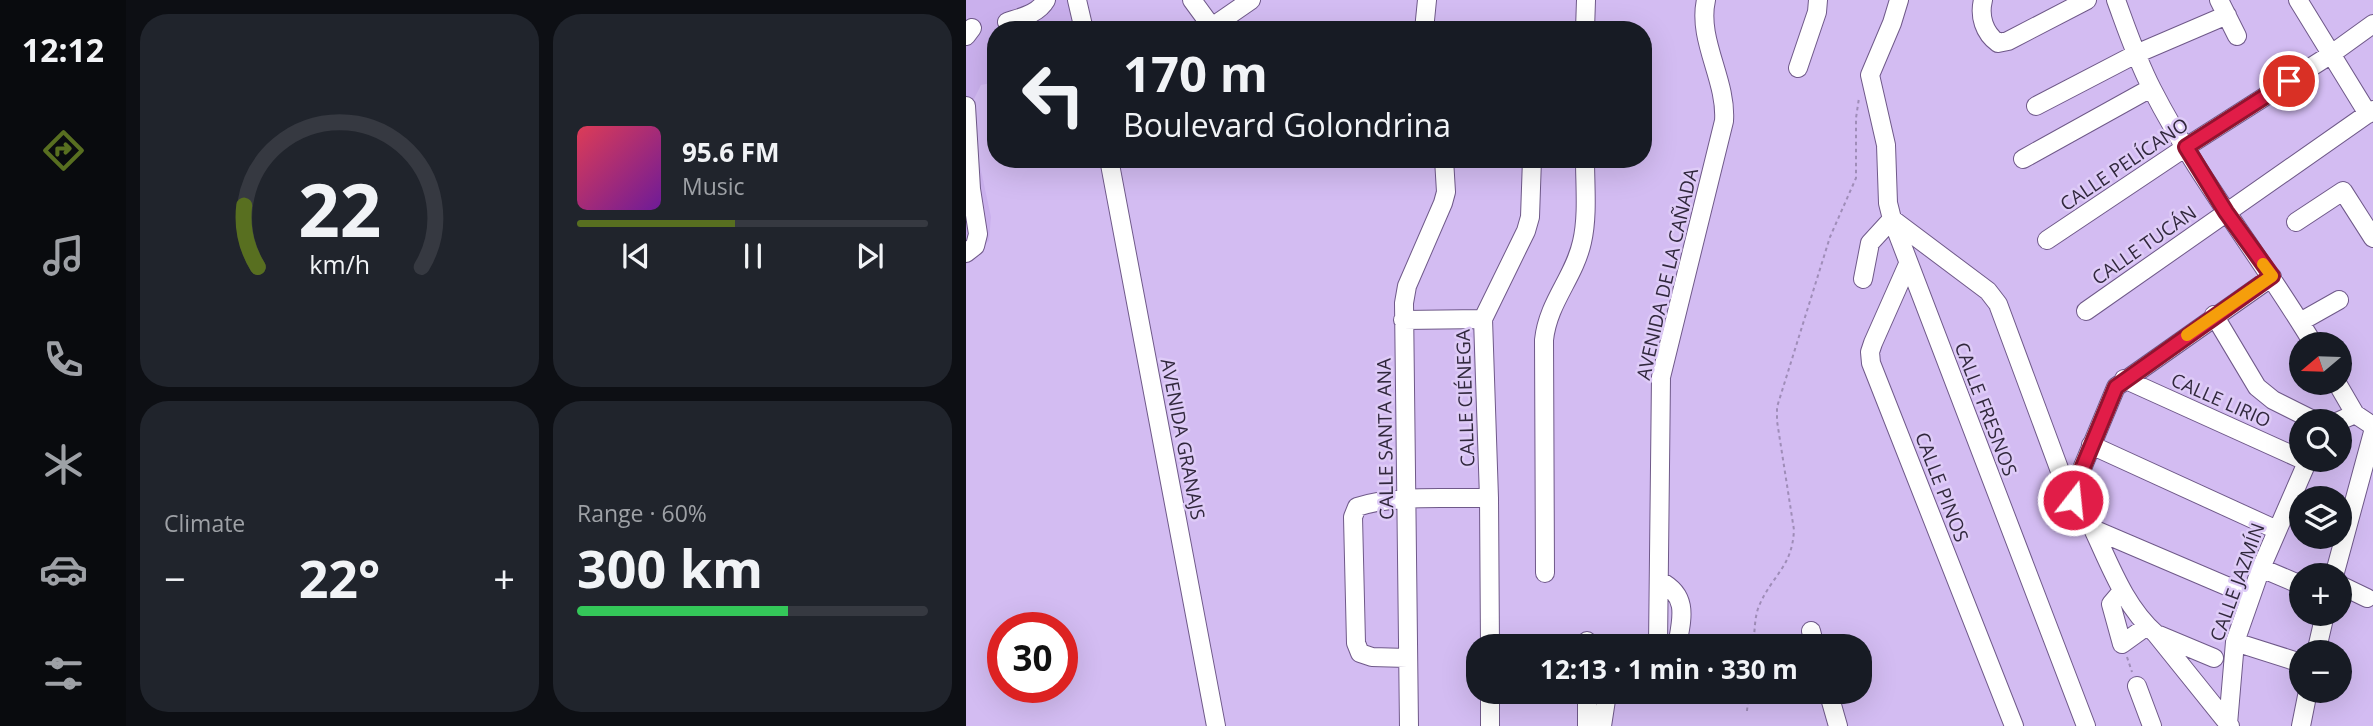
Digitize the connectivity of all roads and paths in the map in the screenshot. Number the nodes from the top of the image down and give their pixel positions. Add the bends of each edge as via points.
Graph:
1 (1047, 0) edge
2 (1077, 0) edge
3 (1192, 0) edge
4 (1251, 0) edge
5 (1427, 0) edge
6 (1586, 0) edge
7 (1706, 0) edge
8 (1818, 0) edge
9 (1899, 0) edge
10 (1983, 0) edge
11 (2087, 0) edge
12 (2116, 0) edge
13 (2298, 0) edge
14 (2223, 7) edge
15 (1010, 21) edge
16 (1036, 21) edge
17 (1082, 21) edge
18 (1208, 21) edge
19 (1222, 21) edge
20 (1425, 21) edge
21 (1586, 21) edge
22 (2373, 24) edge
23 (2237, 36) dead end
24 (2136, 54) junction
25 (2330, 55) junction
26 (1798, 68) dead end
27 (1870, 75) junction
28 (2151, 88) junction
29 (966, 106) edge
30 (2036, 106) dead end
31 (2370, 112) edge
32 (2186, 147) junction
33 (2023, 159) dead end
34 (1111, 168) edge
35 (1445, 168) edge
36 (1532, 168) edge
37 (1585, 168) edge
38 (2226, 212) junction
39 (1892, 219) junction
40 (2296, 222) dead end
41 (2373, 238) edge
42 (2047, 240) dead end
43 (966, 253) edge
44 (1908, 264) junction
45 (2272, 276) junction
46 (1863, 279) dead end
47 (2339, 300) dead end
48 (2086, 311) dead end
49 (2214, 315) junction
50 (1404, 320) junction
51 (1483, 320) junction
52 (2300, 322) junction
53 (2306, 332) edge
54 (2124, 379) junction
55 (2345, 396) edge
56 (2291, 409) edge
57 (2356, 414) junction
58 (2352, 416) edge
59 (2373, 426) edge
60 (2373, 432) edge
61 (2091, 445) junction
62 (2289, 453) edge
63 (2371, 453) edge
64 (2300, 472) edge
65 (1489, 498) junction
66 (1408, 500) junction
67 (2073, 500) junction
68 (2093, 529) junction
69 (2277, 530) junction
70 (2338, 563) edge
71 (2261, 568) junction
72 (1545, 573) dead end
73 (1660, 580) junction
74 (2289, 580) edge
75 (2122, 591) junction
76 (2352, 591) edge
77 (2250, 596) junction
78 (2367, 598) dead end
79 (2152, 630) junction
80 (1490, 634) edge
81 (1658, 634) edge
82 (1679, 634) edge
83 (1755, 634) edge
84 (2235, 642) junction
85 (2122, 644) junction
86 (1407, 658) junction
87 (2214, 658) dead end
88 (2289, 659) edge
89 (2137, 686) joint
90 (2306, 703) edge
91 (1490, 704) edge
92 (1587, 704) edge
93 (1605, 704) edge
94 (1747, 704) edge
95 (1832, 704) edge
96 (1746, 712) dead end
97 (2229, 725) edge
98 (1216, 726) edge
99 (1409, 726) edge
100 (1490, 726) edge
101 (1587, 726) edge
102 (1602, 726) edge
103 (1838, 726) edge
104 (2014, 726) edge
105 (2086, 726) edge
106 (2152, 726) edge
107 (2301, 726) edge

1 - 15 street via 1042,8
1 - 16 street via 1047,11
2 - 17 street
3 - 18 street
4 - 19 street
5 - 20 street
6 - 21 street
7 - 73 street, AVENIDA DE LA CAÑADA via 1705,25 1723,93 1724,121 1661,377
8 - 26 street
9 - 27 street
10 - 11 street via 1980,9 1985,28 1998,43
12 - 24 street
13 - 25 street
14 - 23 street
14 - 24 street
22 - 25 street, CALLE PELÍCANO
24 - 28 street
24 - 30 street
25 - 31 street
25 - 32 street, CALLE PELÍCANO
27 - 39 street, CALLE FRESNOS via 1886,145
27 - 83 path via 1857,102 1856,178 1830,237 1777,407 1793,546 1759,606
28 - 32 street
28 - 33 street
29 - 43 street via 978,234 975,246
31 - 38 street, CALLE TUCÁN
32 - 38 street
32 - 42 street, CALLE PELÍCANO
34 - 98 street, AVENIDA GRANAJS
35 - 50 street, CALLE SANTA ANA via 1446,192 1407,286
36 - 51 street, CALLE CIÉNEGA via 1526,230
37 - 72 street via 1582,243 1552,305 1544,340
38 - 45 street
38 - 48 street, CALLE TUCÁN
39 - 44 street, CALLE FRESNOS
39 - 46 street via 1870,243
39 - 67 street via 1998,304
40 - 41 street via 2343,191
44 - 104 street, CALLE PINOS via 1870,352 1871,363
44 - 105 street, CALLE FRESNOS
45 - 49 street
45 - 52 street
47 - 52 street
49 - 54 street
49 - 56 street via 2257,387
50 - 51 street
50 - 66 street, CALLE SANTA ANA
51 - 65 street, CALLE CIÉNEGA
52 - 53 street
54 - 61 street via 2111,396
54 - 62 street, CALLE LIRIO
55 - 57 street
57 - 58 street
57 - 59 street
60 - 63 street
61 - 67 street
61 - 69 street
63 - 70 street
64 - 69 street, CALLE JAZMÍN
65 - 66 street
65 - 80 street, CALLE CIÉNEGA
66 - 86 street, CALLE SANTA ANA
66 - 86 street via 1369,504 1357,508 1353,517 1356,643 1360,653 1372,657
67 - 68 street
68 - 75 street
68 - 77 street
69 - 71 street, CALLE JAZMÍN
71 - 74 street
71 - 77 street, CALLE JAZMÍN
73 - 81 street, AVENIDA DE LA CAÑADA
73 - 82 street via 1678,594
75 - 79 street
75 - 85 street via 2111,604
76 - 78 street
77 - 84 street, CALLE JAZMÍN
79 - 85 street
79 - 87 street
79 - 97 street
84 - 88 street
84 - 97 street, CALLE JAZMÍN
85 - 89 path
86 - 99 street, CALLE SANTA ANA
89 - 106 street
90 - 107 street
91 - 100 street
92 - 101 street
93 - 102 street
94 - 96 path
95 - 103 street

